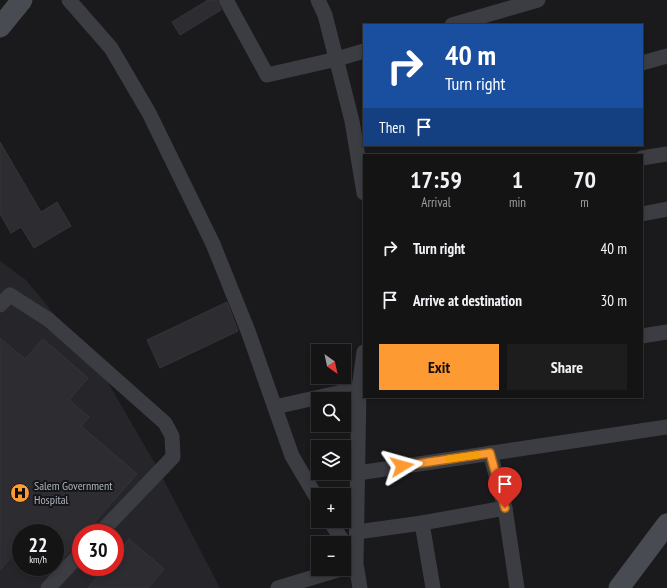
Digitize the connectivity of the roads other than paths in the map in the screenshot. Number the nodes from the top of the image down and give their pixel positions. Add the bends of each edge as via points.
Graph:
1 (69, 0) edge
2 (226, 0) edge
3 (318, 0) edge
4 (538, 0) edge
5 (20, 1) edge
6 (455, 24) edge
7 (0, 27) edge
8 (363, 51) edge
9 (667, 56) edge
10 (336, 59) junction
11 (643, 63) edge
12 (360, 142) edge
13 (667, 154) edge
14 (643, 158) edge
15 (363, 180) edge
16 (667, 209) edge
17 (643, 214) edge
18 (0, 305) edge
19 (667, 332) edge
20 (643, 336) edge
21 (363, 370) edge
22 (362, 387) edge
23 (274, 406) junction
24 (667, 427) edge
25 (490, 453) junction
26 (358, 473) junction
27 (311, 488) edge
28 (505, 508) junction
29 (422, 523) junction
30 (109, 524) edge
31 (667, 524) edge
32 (357, 532) junction
33 (351, 561) edge
34 (72, 563) edge
35 (351, 568) edge
36 (318, 576) edge
37 (48, 588) edge
38 (278, 588) edge
39 (360, 588) edge
40 (433, 588) edge
41 (517, 588) edge
42 (619, 588) edge

1 - 23 street via 111,48 149,112 213,244 248,331
2 - 10 street via 267,75
3 - 10 street via 325,15
4 - 6 street
5 - 7 street
8 - 10 street
9 - 11 street
10 - 12 street
12 - 15 street
13 - 14 street
16 - 17 street
18 - 30 street via 10,294 49,320 165,423 172,436 173,457
19 - 20 street
21 - 22 street
22 - 23 street
22 - 26 street
23 - 27 street via 292,456
24 - 25 street
25 - 26 street
25 - 28 street
26 - 32 street
28 - 29 street
28 - 41 street
29 - 32 street
29 - 40 street
31 - 42 street
32 - 33 street
34 - 37 street
35 - 39 street
36 - 38 street

